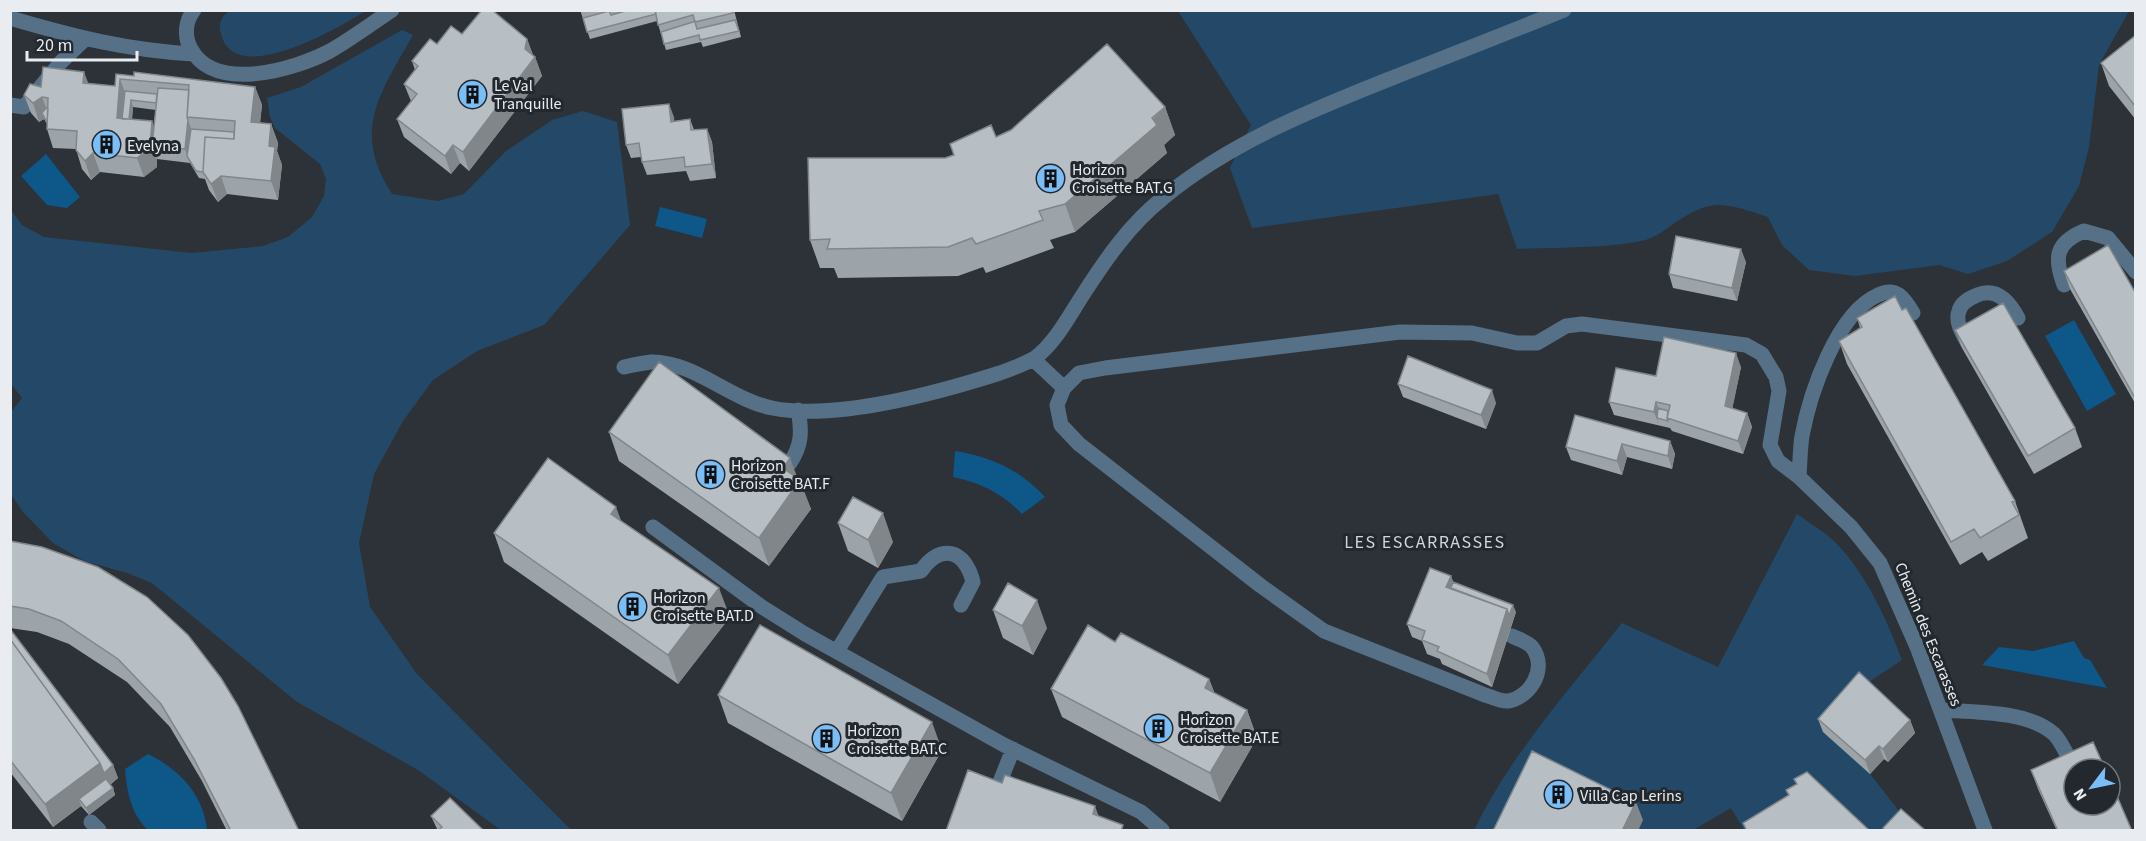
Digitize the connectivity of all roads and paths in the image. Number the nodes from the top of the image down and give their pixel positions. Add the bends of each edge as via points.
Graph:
1 (194, 10) edge
2 (392, 10) edge
3 (1564, 10) edge
4 (10, 18) edge
5 (84, 40) junction
6 (193, 54) junction
7 (10, 105) edge
8 (2136, 273) edge
9 (2064, 285) edge
10 (1913, 313) dead end
11 (2018, 318) dead end
12 (1967, 342) edge
13 (1033, 359) junction
14 (624, 367) dead end
15 (1064, 388) junction
16 (798, 410) junction
17 (790, 463) edge
18 (1799, 477) junction
19 (653, 527) dead end
20 (731, 585) junction
21 (720, 601) dead end
22 (962, 605) dead end
23 (1512, 636) dead end
24 (837, 651) junction
25 (905, 690) junction
26 (897, 705) edge
27 (1941, 710) junction
28 (1013, 749) junction
29 (2068, 757) edge
30 (998, 787) edge
31 (1162, 831) edge
32 (1985, 831) edge

1 - 6 street via 186,30
2 - 6 street via 329,51 299,64 268,71 220,73 203,66
3 - 13 street via 1330,103 1263,133 1204,168 1162,198 1124,236 1052,342
4 - 5 street
5 - 6 street via 142,51
5 - 7 street via 24,107
8 - 9 street via 2108,238 2084,231 2071,236 2058,253
10 - 18 street via 1904,297 1894,292 1867,299 1852,313 1808,410
11 - 12 street via 2011,304 1999,294 1983,292 1967,300 1958,312 1959,327
13 - 15 street
13 - 16 street via 1003,372 917,396 849,408
14 - 16 street via 652,362 684,369 770,408
15 - 18 street, Chemin des Escarasses via 1079,373 1105,368 1400,332 1472,333 1517,343 1537,343 1566,326 1582,324 1746,345 1762,354 1776,377 1779,391 1770,446 1778,461
15 - 23 street via 1057,405 1061,425 1078,444 1324,631 1506,701 1522,696 1535,681 1539,664 1532,647
16 - 17 street via 802,432 798,451
18 - 27 street, Chemin des Escarasses via 1851,526 1880,563
19 - 20 street
20 - 21 street
20 - 24 street
22 - 24 street via 973,582 967,566 956,556 934,555 921,571 882,577
24 - 25 street
25 - 26 street
25 - 28 street
27 - 29 street via 2033,721 2054,735
27 - 32 street, Chemin des Escarasses
28 - 30 street
28 - 31 street via 1141,812

